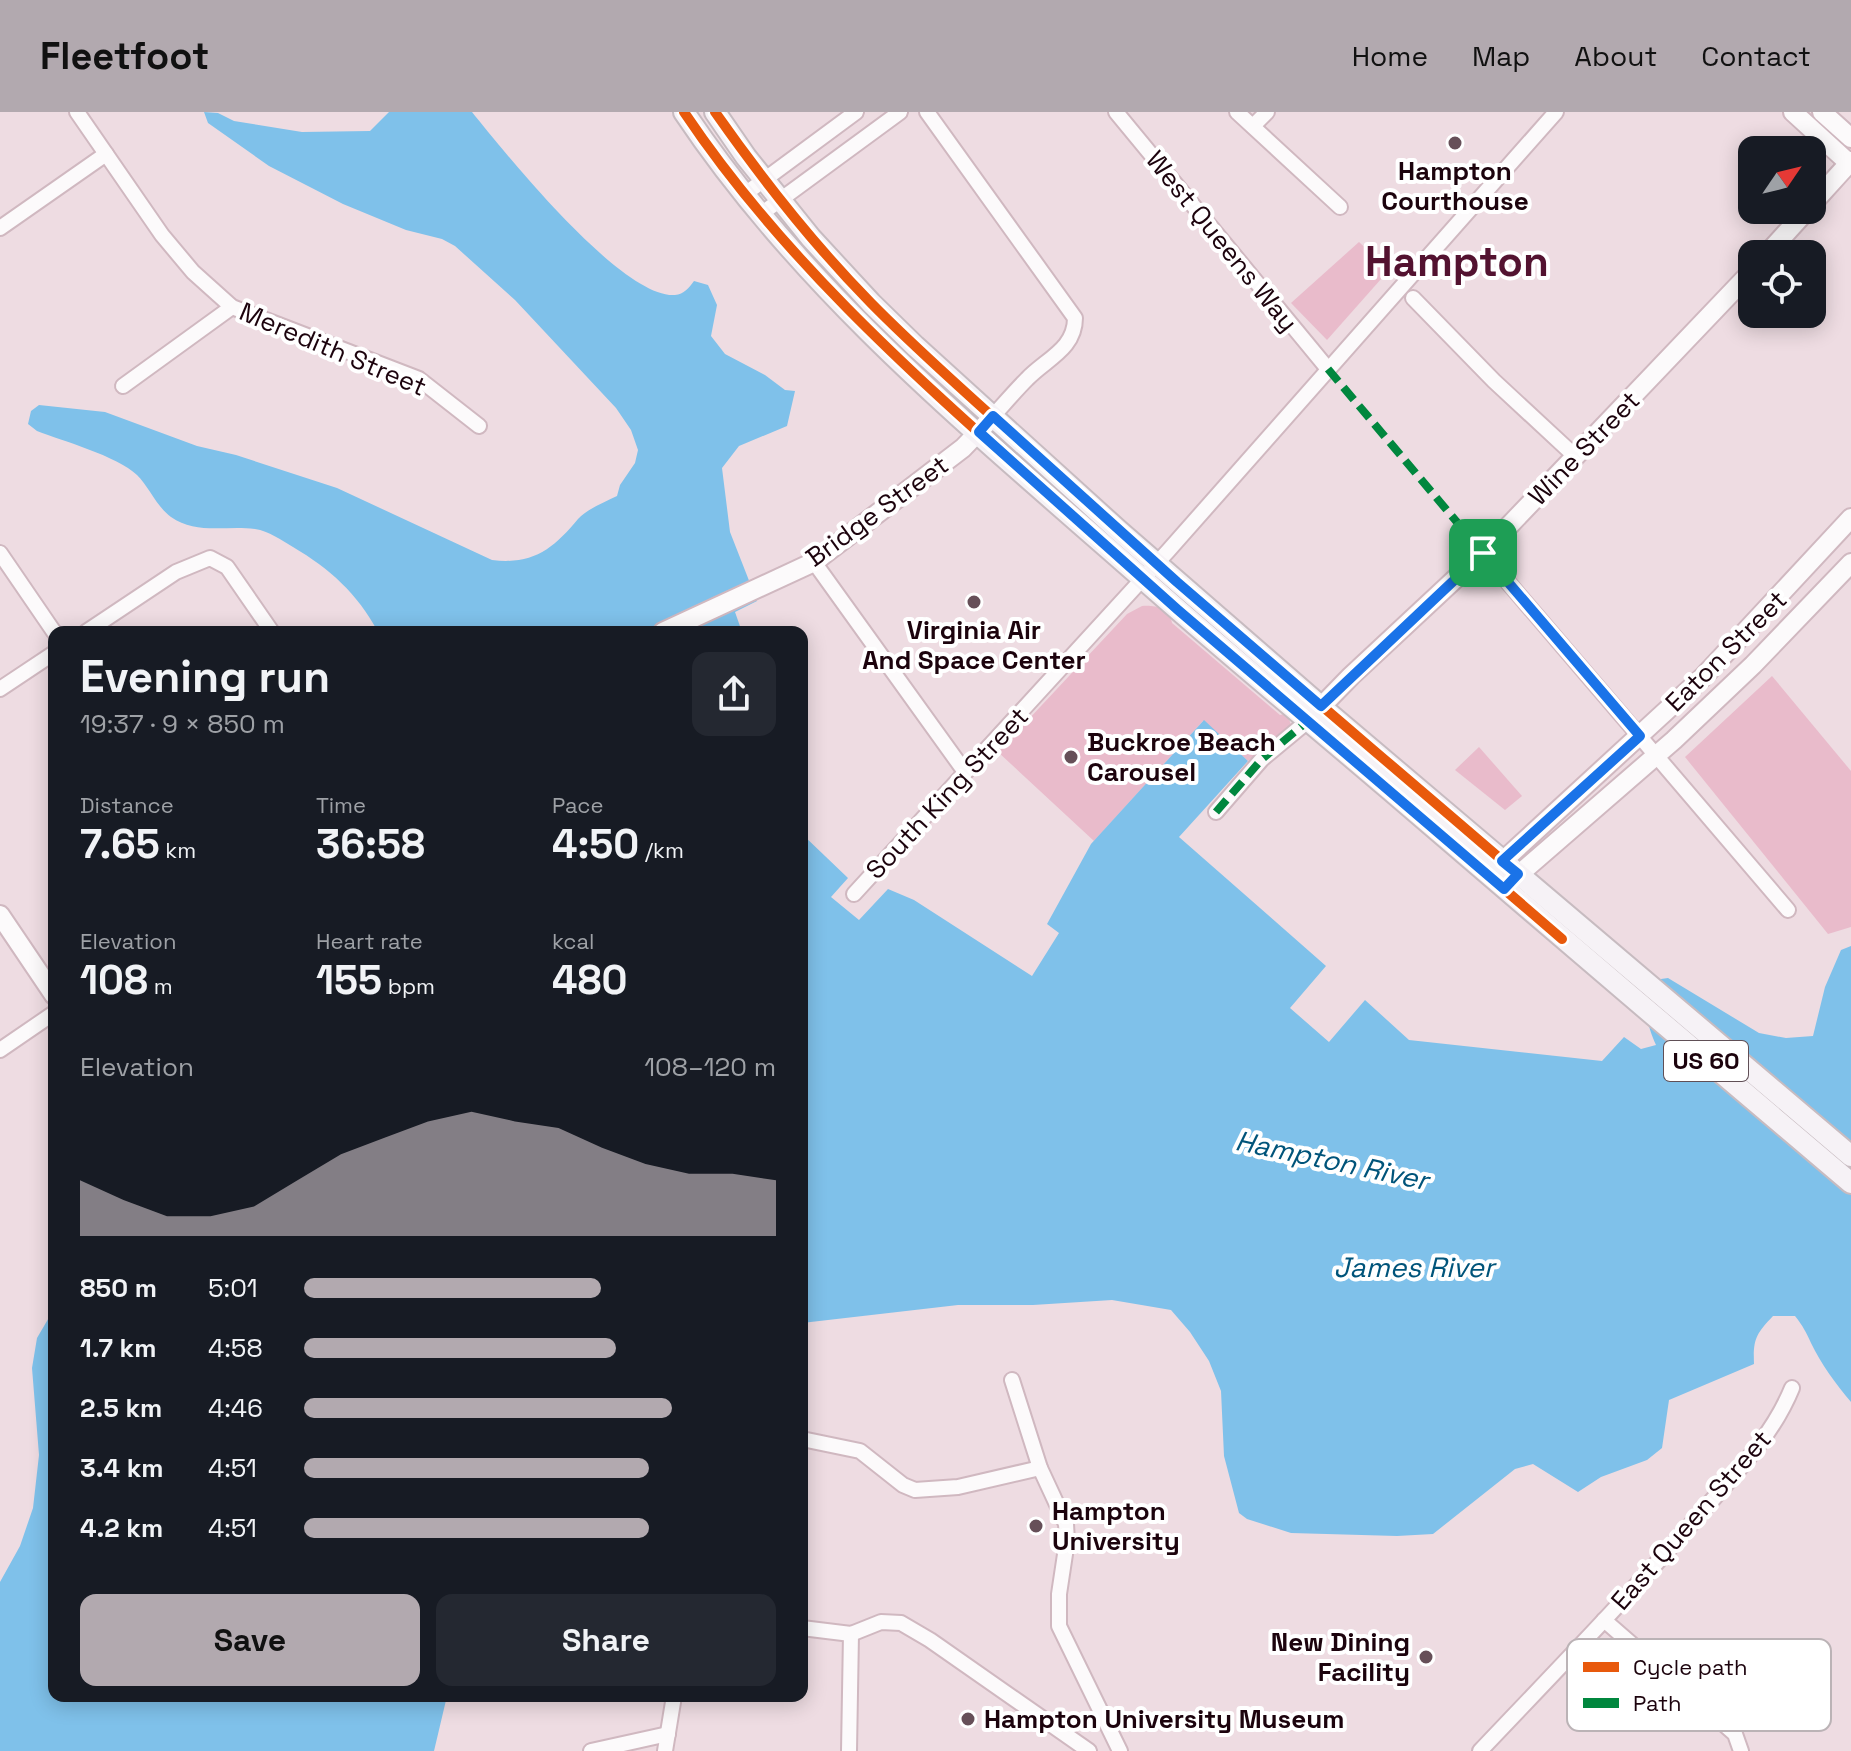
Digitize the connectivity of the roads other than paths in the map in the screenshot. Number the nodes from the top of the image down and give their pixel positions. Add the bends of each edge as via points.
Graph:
1 (77, 112) edge
2 (684, 112) edge
3 (715, 112) edge
4 (856, 112) edge
5 (900, 112) edge
6 (927, 112) edge
7 (1116, 112) edge
8 (1237, 112) edge
9 (1267, 112) edge
10 (1556, 112) edge
11 (1793, 112) edge
12 (1822, 112) edge
13 (1253, 126) junction
14 (1851, 138) edge
15 (106, 154) junction
16 (1850, 163) edge
17 (764, 180) junction
18 (1826, 189) edge
19 (745, 194) junction
20 (780, 200) junction
21 (1340, 207) dead end
22 (761, 214) junction
23 (1794, 224) edge
24 (0, 228) edge
25 (1780, 240) edge
26 (1738, 286) edge
27 (1413, 298) dead end
28 (232, 307) junction
29 (1328, 369) junction
30 (123, 386) dead end
31 (993, 416) junction
32 (479, 426) dead end
33 (979, 432) junction
34 (1576, 457) junction
35 (1851, 518) edge
36 (0, 553) edge
37 (1483, 553) junction
38 (814, 562) junction
39 (1851, 563) edge
40 (1149, 571) junction
41 (50, 626) edge
42 (95, 626) edge
43 (268, 626) edge
44 (676, 626) edge
45 (48, 657) edge
46 (0, 689) edge
47 (1315, 713) junction
48 (1640, 736) junction
49 (1657, 755) junction
50 (965, 772) junction
51 (1216, 812) dead end
52 (1503, 875) junction
53 (854, 894) dead end
54 (1788, 910) dead end
55 (0, 915) edge
56 (48, 986) edge
57 (48, 1017) edge
58 (0, 1050) edge
59 (1851, 1156) edge
60 (1851, 1183) edge
61 (1012, 1380) dead end
62 (1792, 1388) dead end
63 (808, 1440) edge
64 (1040, 1468) junction
65 (1604, 1620) junction
66 (808, 1629) edge
67 (851, 1634) junction
68 (1586, 1639) edge
69 (1626, 1639) edge
70 (1567, 1659) edge
71 (673, 1702) edge
72 (1732, 1731) edge
73 (668, 1734) junction
74 (591, 1751) edge
75 (665, 1751) edge
76 (849, 1751) edge
77 (1089, 1751) edge
78 (1120, 1751) edge
79 (1480, 1751) edge
80 (1741, 1751) edge

1 - 15 street, Meredith Street
2 - 19 main road, US 60
3 - 17 main road, US 60
4 - 17 street
5 - 20 street
6 - 31 street via 1075,318 1074,334 1060,352 1028,377
7 - 29 street, West Queens Way
8 - 13 street
9 - 13 street
10 - 29 street, South King Street
11 - 16 street
12 - 14 street
13 - 21 street
15 - 24 street
15 - 28 street, Meredith Street via 162,235
16 - 18 street
17 - 19 street
17 - 20 main road, US 60
19 - 22 main road, US 60
20 - 22 street
20 - 31 main road, US 60 via 871,303
22 - 33 main road, US 60 via 845,308
23 - 25 street
26 - 34 street, Wine Street
27 - 34 street
28 - 30 street
28 - 32 street, Meredith Street via 419,379
29 - 40 street, South King Street
31 - 33 street, Bridge Street
31 - 40 main road, US 60
33 - 38 street, Bridge Street
33 - 40 main road, US 60
34 - 37 street, Wine Street
35 - 48 street, Eaton Street via 1752,627
36 - 41 street
37 - 47 street, Wine Street
37 - 48 street
38 - 44 street, Bridge Street
38 - 50 street
39 - 49 street, Eaton Street
40 - 47 main road, US 60
40 - 50 street, South King Street
42 - 43 street via 193,563 210,558 227,567
45 - 46 street
47 - 51 street via 1262,759
47 - 52 main road, US 60
48 - 49 street
48 - 52 street, Eaton Street
49 - 52 street, Eaton Street
49 - 54 street
50 - 53 street, South King Street
52 - 59 main road, US 60 via 1575,923
52 - 60 main road, US 60 via 1562,939
55 - 56 street
57 - 58 street
61 - 64 street
62 - 65 street, East Queen Street via 1752,1454
63 - 64 street via 860,1451 915,1490 958,1487
64 - 78 street via 1067,1532 1059,1626
65 - 68 street, East Queen Street
65 - 69 street
66 - 67 street
67 - 76 street
67 - 77 street via 881,1622 901,1623
70 - 79 street, East Queen Street
71 - 73 street
72 - 80 street
73 - 74 street
73 - 75 street

